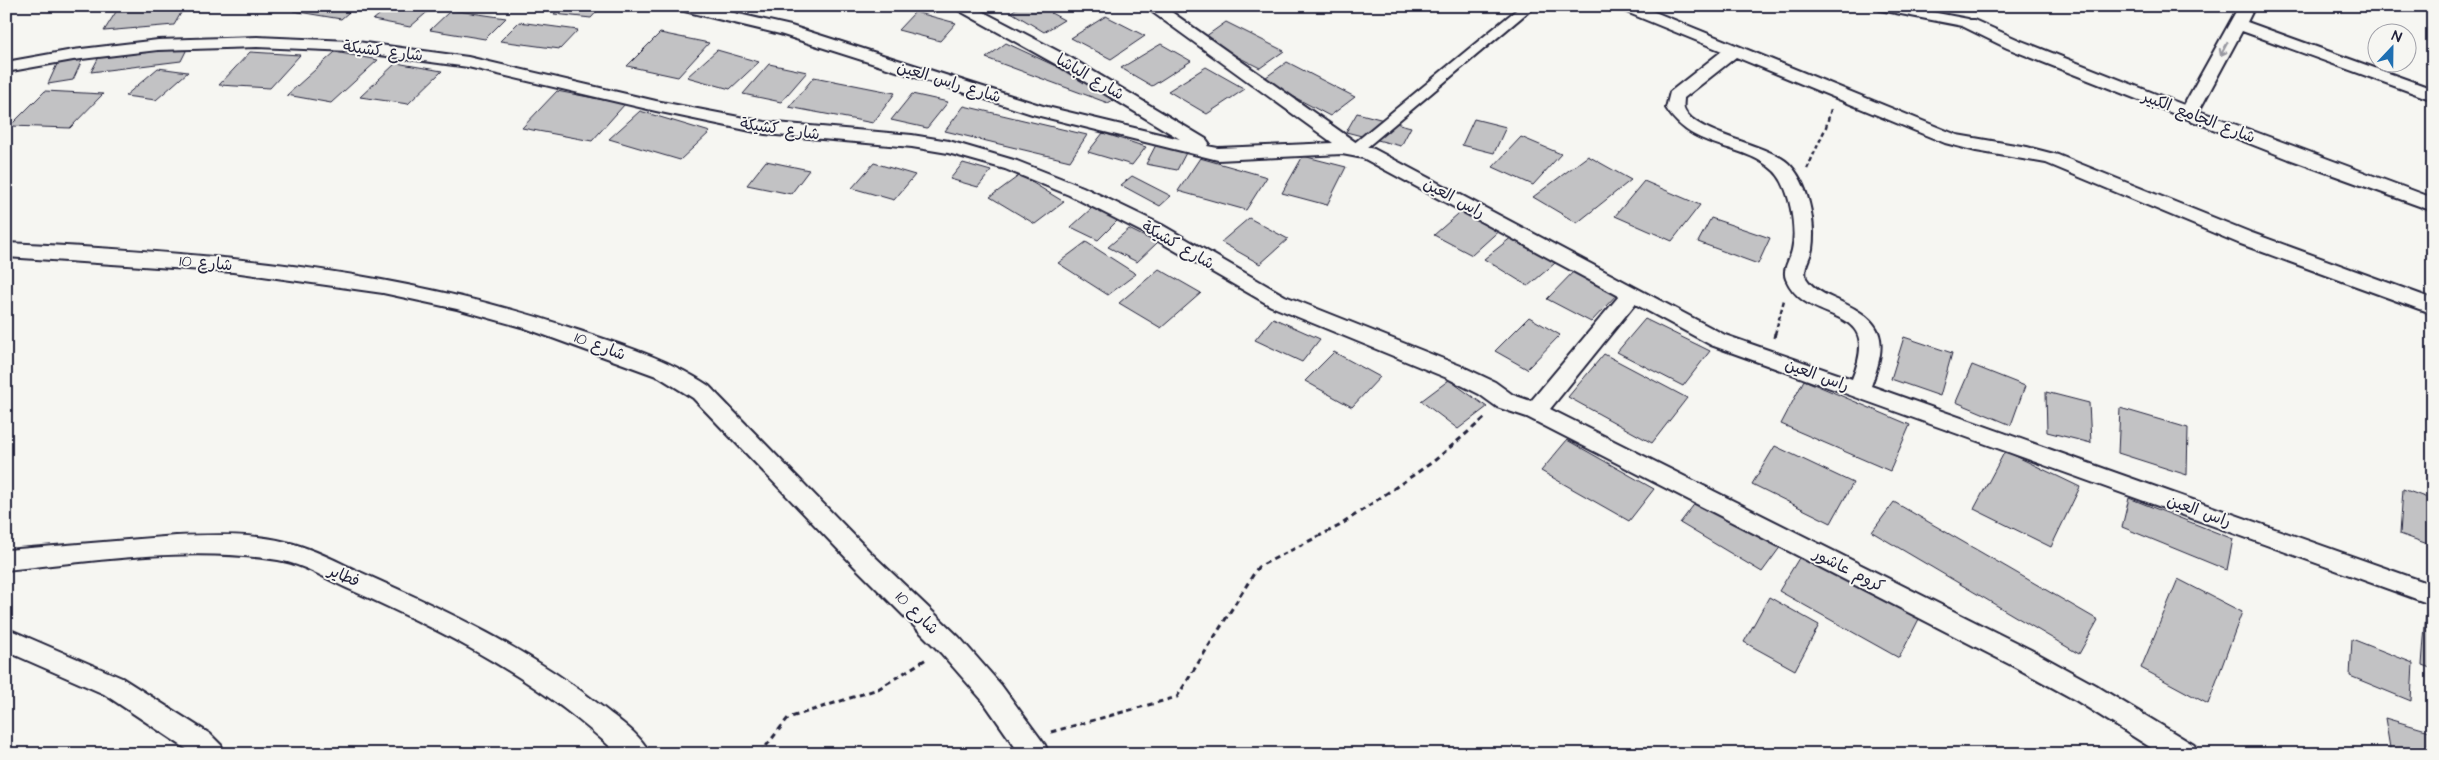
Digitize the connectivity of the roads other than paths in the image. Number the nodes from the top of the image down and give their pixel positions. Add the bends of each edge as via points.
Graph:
1 (682, 6) edge
2 (959, 6) edge
3 (1152, 6) edge
4 (1529, 6) edge
5 (1625, 6) edge
6 (1880, 6) edge
7 (2247, 6) edge
8 (1968, 23) joint
9 (2238, 24) junction
10 (1734, 50) junction
11 (6, 67) edge
12 (2433, 95) edge
13 (2188, 113) junction
14 (1355, 150) junction
15 (1218, 154) junction
16 (2433, 205) edge
17 (6, 250) edge
18 (1632, 294) junction
19 (2433, 307) edge
20 (1859, 390) junction
21 (1505, 401) joint
22 (1535, 411) junction
23 (6, 560) edge
24 (2433, 595) edge
25 (6, 640) edge
26 (1030, 747) edge
27 (212, 754) edge
28 (637, 754) edge
29 (2185, 754) edge

1 - 15 street, شارع راس العين via 785,30 1038,110
2 - 15 street, شارع الباشا via 1065,62
3 - 14 street
4 - 14 street
5 - 10 street
6 - 8 street
7 - 9 street
8 - 13 street, شارع الجامع الكبير
9 - 12 street
9 -> 13 street
10 - 19 street via 1833,93 1963,143 2050,158 2246,238
10 - 20 street via 1676,96 1672,104 1674,112 1695,130 1759,154 1790,178 1798,197 1802,240 1802,250 1794,270 1796,280 1808,293 1845,311 1869,335 1871,354
11 - 21 street, شارع كشيكة via 158,45 257,42 350,46 468,62 765,128 949,147 1011,166 1097,201 1278,301 1454,372
13 - 16 street, شارع الجامع الكبير
14 - 15 street, راس العين via 1332,148
14 - 18 street, راس العين via 1380,158
17 - 26 street, شارع 10 via 219,264 379,285 472,304 520,318 621,354 683,381 701,392 950,645 992,693
18 - 20 street, راس العين via 1718,340
18 - 22 street
20 - 24 street, راس العين
21 - 22 street, كروم عاشور
22 - 29 street, كروم عاشور via 2022,658
23 - 28 street, فطاير via 171,546 285,551 388,595 504,655 602,721
25 - 27 street via 113,686 201,743

